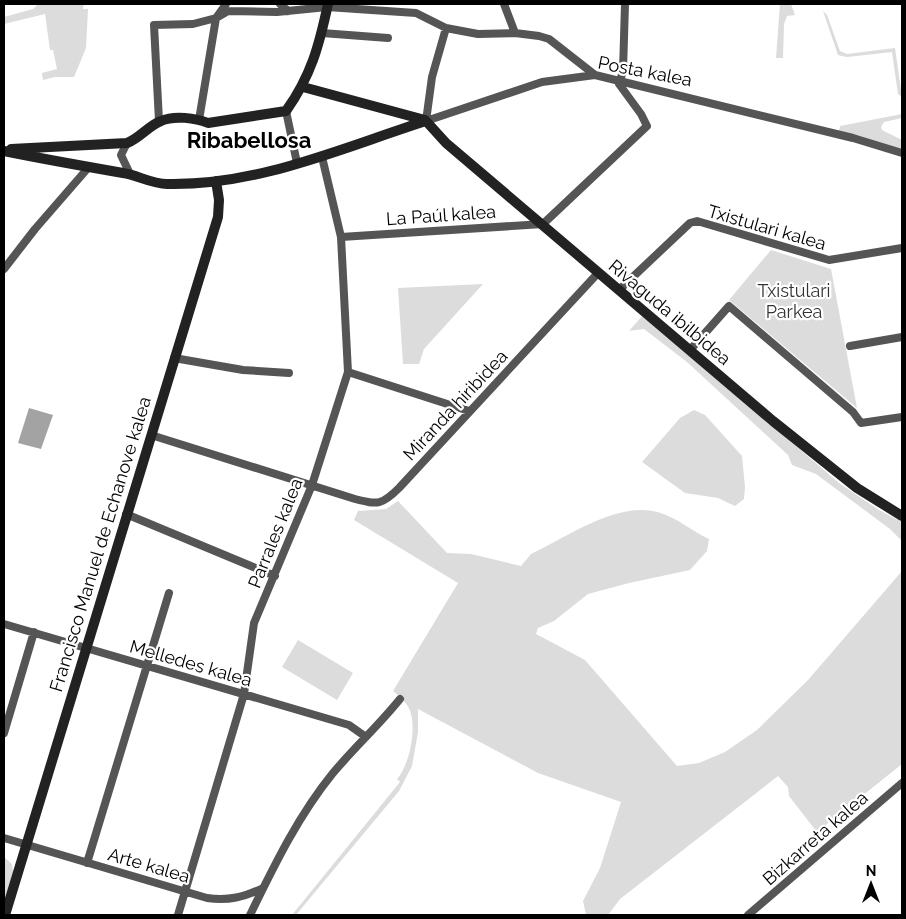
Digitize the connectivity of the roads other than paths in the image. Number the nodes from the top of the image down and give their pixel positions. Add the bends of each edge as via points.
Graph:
1 (226, 4) edge
2 (280, 4) edge
3 (504, 4) edge
4 (625, 4) edge
5 (327, 5) edge
6 (288, 10) junction
7 (216, 18) junction
8 (446, 28) junction
9 (322, 33) junction
10 (515, 33) junction
11 (388, 38) dead end
12 (579, 62) junction
13 (595, 75) junction
14 (576, 77) junction
15 (619, 79) junction
16 (303, 87) junction
17 (286, 112) junction
18 (199, 120) junction
19 (159, 121) junction
20 (426, 121) junction
21 (127, 143) junction
22 (4, 150) edge
23 (902, 153) edge
24 (322, 157) junction
25 (297, 162) junction
26 (88, 168) junction
27 (130, 174) junction
28 (216, 181) junction
29 (543, 224) junction
30 (341, 237) junction
31 (902, 248) edge
32 (4, 270) edge
33 (598, 272) junction
34 (619, 290) junction
35 (902, 337) edge
36 (850, 346) dead end
37 (690, 350) junction
38 (174, 358) junction
39 (348, 372) junction
40 (289, 373) dead end
41 (469, 411) junction
42 (902, 417) edge
43 (151, 435) junction
44 (312, 485) junction
45 (126, 514) junction
46 (902, 516) edge
47 (275, 576) junction
48 (169, 593) dead end
49 (4, 624) edge
50 (34, 632) junction
51 (86, 648) junction
52 (147, 665) junction
53 (244, 694) junction
54 (400, 699) dead end
55 (4, 733) edge
56 (366, 737) junction
57 (902, 783) edge
58 (4, 838) edge
59 (26, 845) junction
60 (88, 863) junction
61 (264, 888) junction
62 (185, 891) junction
63 (4, 915) edge
64 (178, 915) edge
65 (250, 915) edge
66 (748, 915) edge

1 - 7 street
2 - 6 street
3 - 10 street
4 - 15 street via 623,71
5 - 6 street
5 - 8 street via 416,13
5 - 9 street
6 - 7 street via 228,11
7 - 18 street
7 - 19 street via 193,24 154,25
8 - 10 street via 478,34
8 - 20 street via 432,78
9 - 11 street
9 - 16 street
10 - 12 street via 549,39
12 - 13 street
12 - 14 street
13 - 14 street, Posta kalea
13 - 15 street, Posta kalea
14 - 20 street, Posta kalea via 542,82
15 - 23 street, Posta kalea
15 - 29 street via 622,91 645,121 645,130
16 - 17 street
16 - 20 street
17 - 18 street via 208,123
17 - 25 street
18 - 19 street
19 - 21 street
20 - 24 street, Posta kalea
20 - 29 street, Rivaguda ibilbidea via 446,143
21 - 22 street
21 - 27 street via 121,155
22 - 26 street, Posta kalea
24 - 25 street, Posta kalea
24 - 30 street, Parrales kalea
25 - 28 street, Posta kalea via 245,178
26 - 27 street, Posta kalea
26 - 32 street
27 - 28 street, Posta kalea via 165,184
28 - 38 street, Francisco Manuel de Echanove kalea via 218,217
29 - 30 street, La Paúl kalea
29 - 33 street, Rivaguda ibilbidea
30 - 39 street, Parrales kalea
31 - 34 street, Txistulari kalea via 829,260 697,221 690,223
33 - 34 street, Rivaguda ibilbidea
33 - 41 street, Miranda hiribidea
34 - 37 street, Rivaguda ibilbidea
35 - 36 street
37 - 42 street via 729,306 861,422
37 - 46 street, Rivaguda ibilbidea via 857,488
38 - 40 street via 243,370
38 - 43 street, Francisco Manuel de Echanove kalea
39 - 41 street
39 - 44 street, Parrales kalea
41 - 44 street, Miranda hiribidea via 386,501 369,503
43 - 44 street, Miranda hiribidea
43 - 45 street, Francisco Manuel de Echanove kalea
44 - 47 street, Parrales kalea
45 - 47 street
45 - 51 street, Francisco Manuel de Echanove kalea
47 - 53 street, Parrales kalea via 254,623
48 - 52 street
49 - 50 street, Melledes kalea
50 - 51 street, Melledes kalea
50 - 55 street
51 - 52 street, Melledes kalea
51 - 59 street, Francisco Manuel de Echanove kalea
52 - 53 street, Melledes kalea
52 - 60 street
53 - 56 street, Melledes kalea via 350,725
53 - 62 street, Parrales kalea
54 - 56 street
56 - 61 street via 332,774 301,817
57 - 66 street, Bizkarreta kalea
58 - 59 street, Arte kalea
59 - 60 street, Arte kalea
59 - 63 street, Francisco Manuel de Echanove kalea
60 - 62 street, Arte kalea
61 - 62 street, Arte kalea via 230,899 207,898
61 - 65 street
62 - 64 street, Parrales kalea

